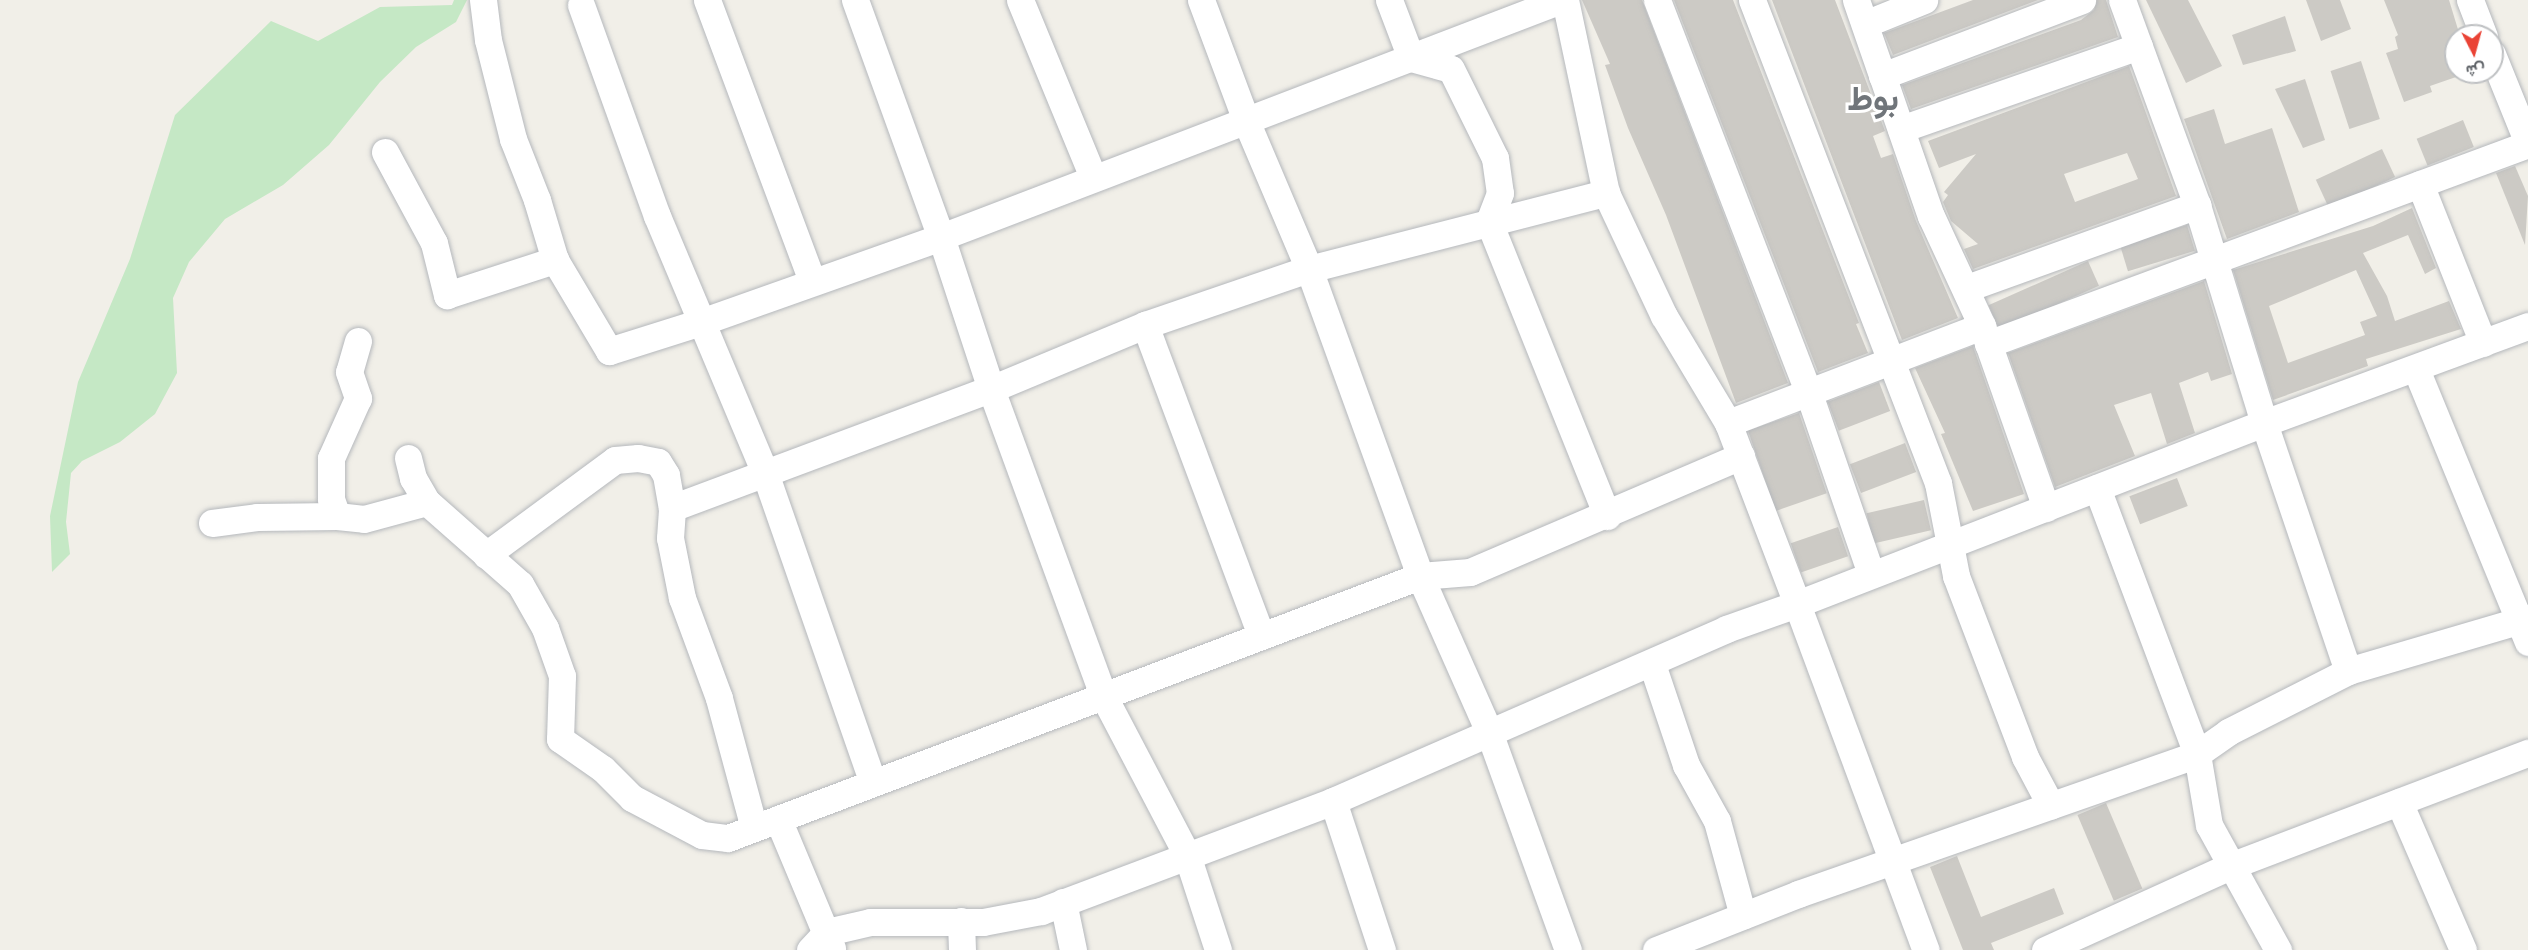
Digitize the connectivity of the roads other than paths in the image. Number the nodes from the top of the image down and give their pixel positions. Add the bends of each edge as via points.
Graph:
1 (483, 0) edge
2 (707, 0) edge
3 (855, 0) edge
4 (1020, 0) edge
5 (1201, 0) edge
6 (1389, 0) edge
7 (1561, 0) edge
8 (1565, 0) edge
9 (1657, 0) edge
10 (1752, 0) edge
11 (1924, 0) edge
12 (2082, 0) edge
13 (2122, 0) edge
14 (2470, 0) edge
15 (581, 5) dead end
16 (1861, 12) edge
17 (2479, 24) edge
18 (2139, 46) junction
19 (1411, 58) junction
20 (1882, 76) junction
21 (2504, 84) edge
22 (1247, 123) junction
23 (1901, 129) junction
24 (2528, 144) edge
25 (386, 152) dead end
26 (1093, 177) junction
27 (2420, 184) junction
28 (1606, 193) junction
29 (2197, 205) junction
30 (1489, 222) junction
31 (940, 237) junction
32 (555, 260) junction
33 (2215, 260) junction
34 (1309, 269) junction
35 (812, 281) junction
36 (1966, 288) junction
37 (704, 321) junction
38 (1145, 324) junction
39 (2528, 326) edge
40 (1985, 335) junction
41 (358, 340) dead end
42 (2483, 343) junction
43 (1893, 362) junction
44 (2416, 369) junction
45 (991, 389) junction
46 (1809, 391) junction
47 (1728, 423) junction
48 (2264, 423) junction
49 (1741, 456) junction
50 (408, 458) dead end
51 (765, 473) junction
52 (2097, 488) junction
53 (427, 502) junction
54 (672, 508) junction
55 (2046, 508) junction
56 (337, 516) junction
57 (1607, 516) junction
58 (212, 523) dead end
59 (1948, 545) junction
60 (486, 555) junction
61 (1871, 574) junction
62 (1420, 576) junction
63 (1797, 603) junction
64 (2525, 627) edge
65 (1261, 636) junction
66 (1652, 664) junction
67 (2348, 671) junction
68 (1103, 695) junction
69 (1489, 732) junction
70 (2528, 753) edge
71 (2197, 754) junction
72 (873, 783) junction
73 (1333, 801) junction
74 (2399, 802) junction
75 (2050, 806) junction
76 (766, 824) junction
77 (1187, 855) junction
78 (1892, 861) junction
79 (2230, 867) junction
80 (1063, 902) junction
81 (1743, 916) junction
82 (962, 921) junction
83 (2103, 939) edge
84 (823, 944) edge
85 (962, 950) edge
86 (1073, 950) edge
87 (1218, 950) edge
88 (1382, 950) edge
89 (1568, 950) edge
90 (1656, 950) edge
91 (1926, 950) edge
92 (2045, 950) edge
93 (2278, 950) edge
94 (2463, 950) edge

1 - 32 street via 488,40 513,139
2 - 35 street
3 - 31 street
4 - 26 street
5 - 22 street
6 - 19 street
7 - 19 street
8 - 28 street
9 - 46 street
10 - 43 street
11 - 16 street
12 - 20 street
13 - 18 street
14 - 17 street
15 - 37 street via 657,216
16 - 20 street
18 - 23 street
18 - 29 street
19 - 22 street
19 - 30 street via 1450,69 1465,94 1495,159 1500,193
20 - 23 street
21 - 24 street
22 - 26 street
22 - 34 street
23 - 36 street via 1931,216
24 - 27 street
25 - 32 street via 434,243 447,295
26 - 31 street
27 - 33 street
27 - 42 street
28 - 30 street
28 - 47 street via 1664,316
29 - 33 street
29 - 36 street
30 - 34 street
30 - 57 street
31 - 35 street
31 - 45 street
32 - 37 street via 609,351
33 - 40 street
33 - 48 street
34 - 38 street
34 - 62 street
35 - 37 street
36 - 40 street
37 - 51 street
38 - 45 street
38 - 65 street
39 - 42 street
40 - 43 street
40 - 55 street
41 - 56 street via 349,372 358,398 331,458 331,499
42 - 44 street
43 - 46 street
43 - 59 street via 1938,483
44 - 48 street
44 - 64 street
45 - 51 street
45 - 68 street
46 - 47 street
46 - 61 street
47 - 49 street
48 - 52 street
48 - 67 street
49 - 57 street
49 - 63 street
50 - 53 street via 413,478
51 - 54 street
51 - 72 street
52 - 55 street
52 - 71 street
53 - 56 street via 364,519
53 - 60 street
54 - 60 street via 666,475 658,462 638,458 615,460
54 - 76 street via 670,538 682,598
55 - 59 street
56 - 58 street via 257,517
57 - 62 street via 1470,572
59 - 61 street
59 - 75 street via 1956,576 2025,757
60 - 76 street via 519,584 545,628 562,676 560,739 603,769 632,798 702,835 728,838
61 - 63 street
62 - 65 street
62 - 69 street
63 - 66 street via 1726,629
63 - 78 street
64 - 67 street
65 - 68 street
66 - 69 street
66 - 81 street via 1686,765 1717,821
67 - 71 street via 2228,732
68 - 72 street
68 - 77 street
69 - 73 street
69 - 89 street
70 - 74 street
71 - 75 street
71 - 79 street via 2209,825
72 - 76 street
73 - 77 street
73 - 88 street
74 - 79 street
74 - 94 street
75 - 78 street
76 - 84 street
77 - 80 street
77 - 87 street
78 - 81 street
78 - 91 street
79 - 83 street
79 - 93 street
80 - 82 street via 1041,911 984,922
80 - 86 street
81 - 90 street
82 - 84 street via 870,922
82 - 85 street
83 - 92 street

